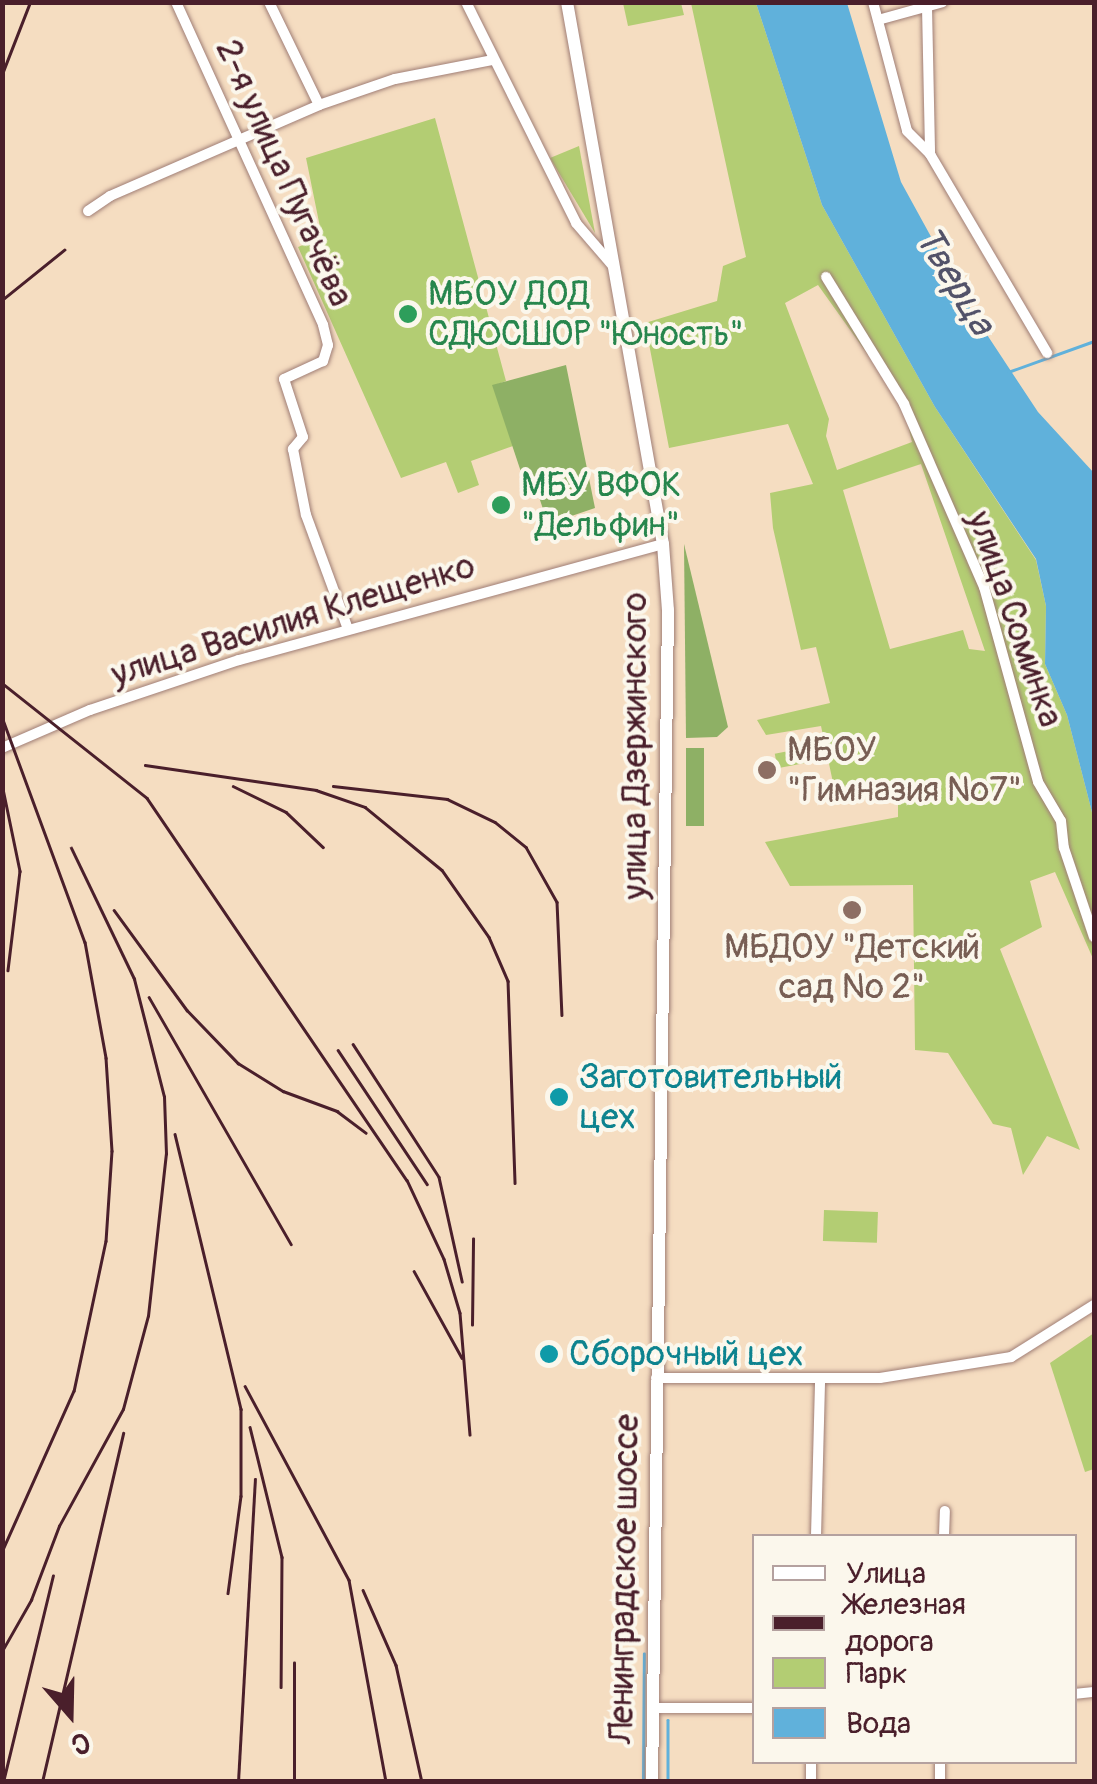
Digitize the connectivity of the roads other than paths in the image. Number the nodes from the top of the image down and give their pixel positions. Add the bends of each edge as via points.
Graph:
1 (176, 2) edge
2 (270, 2) edge
3 (466, 2) edge
4 (567, 2) edge
5 (872, 2) edge
6 (943, 2) edge
7 (927, 7) junction
8 (878, 20) junction
9 (493, 60) junction
10 (319, 105) junction
11 (242, 142) junction
12 (930, 154) junction
13 (88, 211) dead end
14 (614, 266) junction
15 (826, 277) dead end
16 (1047, 353) dead end
17 (662, 544) junction
18 (348, 629) junction
19 (2, 748) edge
20 (1094, 937) edge
21 (1094, 1305) edge
22 (656, 1378) junction
23 (820, 1380) junction
24 (945, 1511) dead end
25 (816, 1534) edge
26 (944, 1534) edge
27 (653, 1708) junction
28 (752, 1708) edge
29 (652, 1782) edge

1 - 11 street, 2-я улица Пугачёва
2 - 10 street
3 - 9 street
4 - 14 main road, улица Дзержинского
5 - 8 street
6 - 7 street
7 - 8 street
7 - 12 street
8 - 12 street via 907,131
9 - 10 street via 394,79
9 - 14 street via 576,222
10 - 11 street
11 - 13 street
11 - 18 street, 2-я улица Пугачёва via 328,344 323,361 284,378 303,437 294,449 306,515
12 - 16 street
14 - 17 main road, улица Дзержинского
15 - 20 street, улица Соминка via 904,404 984,588 1038,782 1061,821
17 - 18 street, улица Василия Клещенко
17 - 22 main road, улица Дзержинского via 669,744
18 - 19 street, улица Василия Клещенко via 139,692
21 - 23 street via 1011,1357 880,1378
22 - 23 street via 768,1374
22 - 27 main road, Ленинградское шоссе
23 - 25 street
24 - 26 street
27 - 28 street
27 - 29 main road, Ленинградское шоссе

